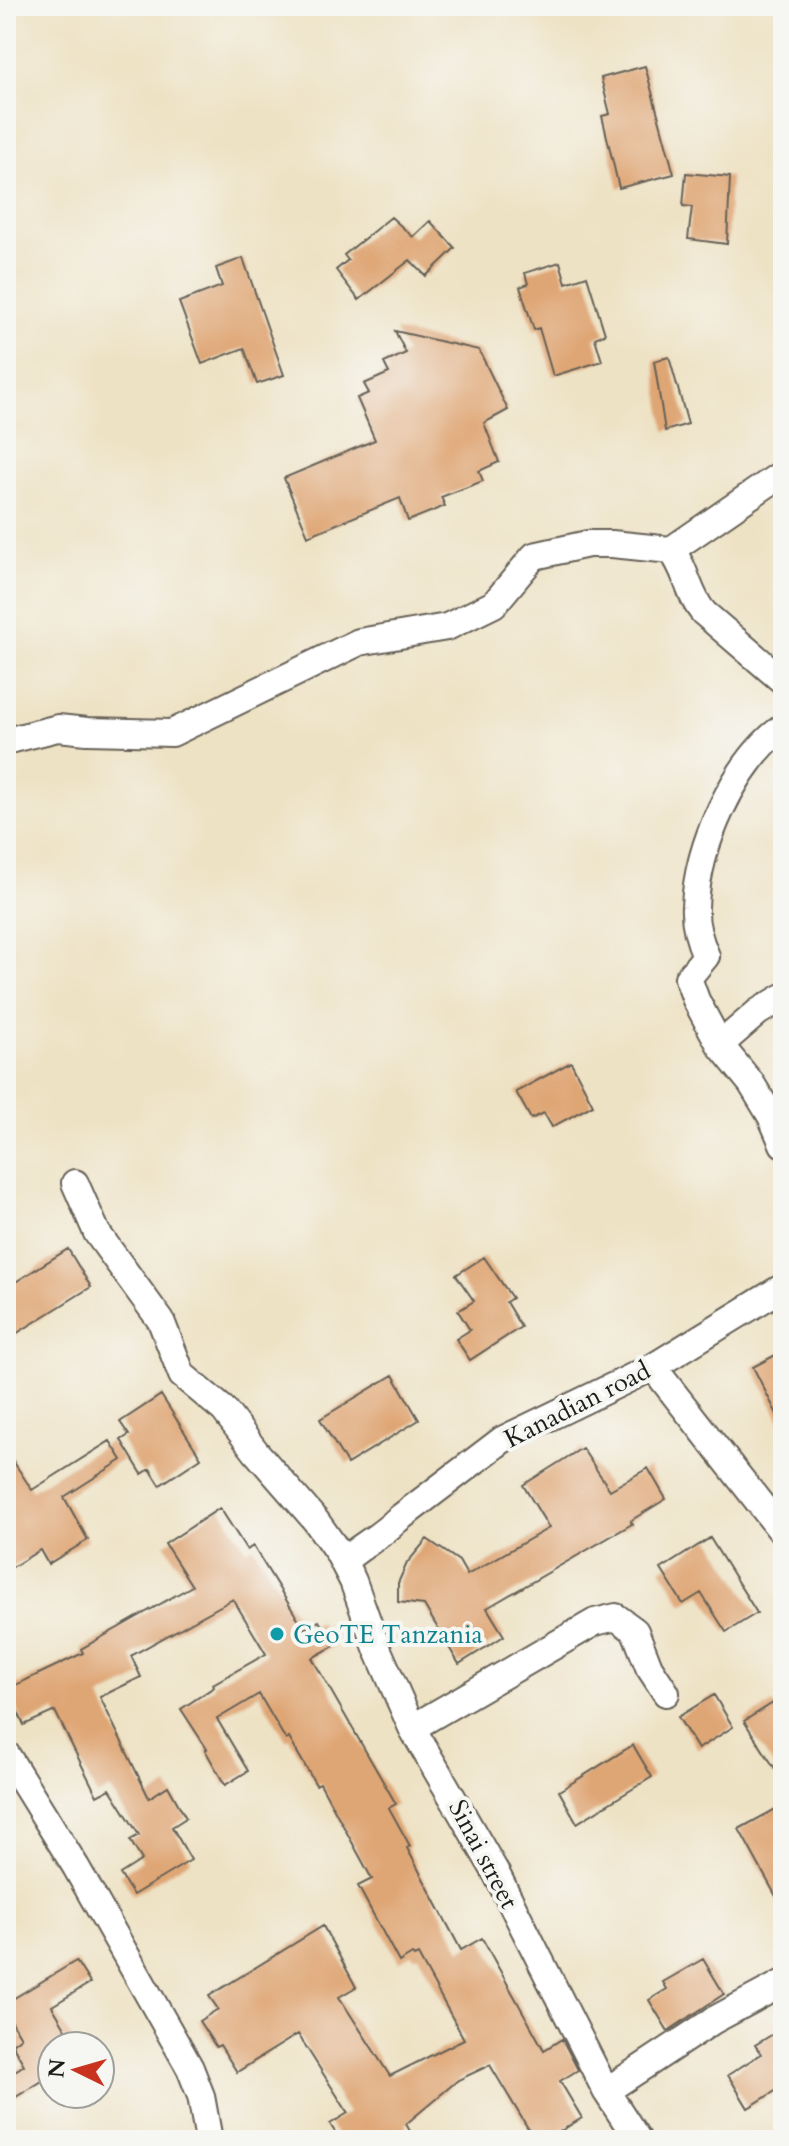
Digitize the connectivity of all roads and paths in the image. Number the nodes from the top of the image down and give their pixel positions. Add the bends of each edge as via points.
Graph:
1 (783, 473) edge
2 (671, 550) junction
3 (783, 681) edge
4 (783, 727) edge
5 (6, 741) edge
6 (783, 997) edge
7 (720, 1045) junction
8 (783, 1144) edge
9 (75, 1183) dead end
10 (783, 1287) edge
11 (653, 1367) junction
12 (783, 1533) edge
13 (343, 1562) junction
14 (666, 1693) dead end
15 (412, 1728) junction
16 (6, 1754) edge
17 (783, 1983) edge
18 (606, 2091) junction
19 (209, 2140) edge
20 (638, 2140) edge

1 - 2 street
2 - 3 street via 704,613
2 - 5 street via 588,544 534,556 494,604 447,627 359,642 172,733 58,728
4 - 7 street via 749,760 733,787 710,839 695,903 706,956 688,978
6 - 7 street
7 - 8 street via 751,1083
9 - 13 street, Sinai street via 97,1233 161,1321 182,1375 224,1410 316,1521
10 - 11 street, Kanadian road
11 - 12 street
11 - 13 street, Kanadian road via 502,1440
13 - 15 street, Sinai street
14 - 15 street via 635,1631 616,1617 595,1622
15 - 18 street, Sinai street via 495,1871
16 - 19 street via 190,2068
17 - 18 street via 714,2020
18 - 20 street, Sinai street

